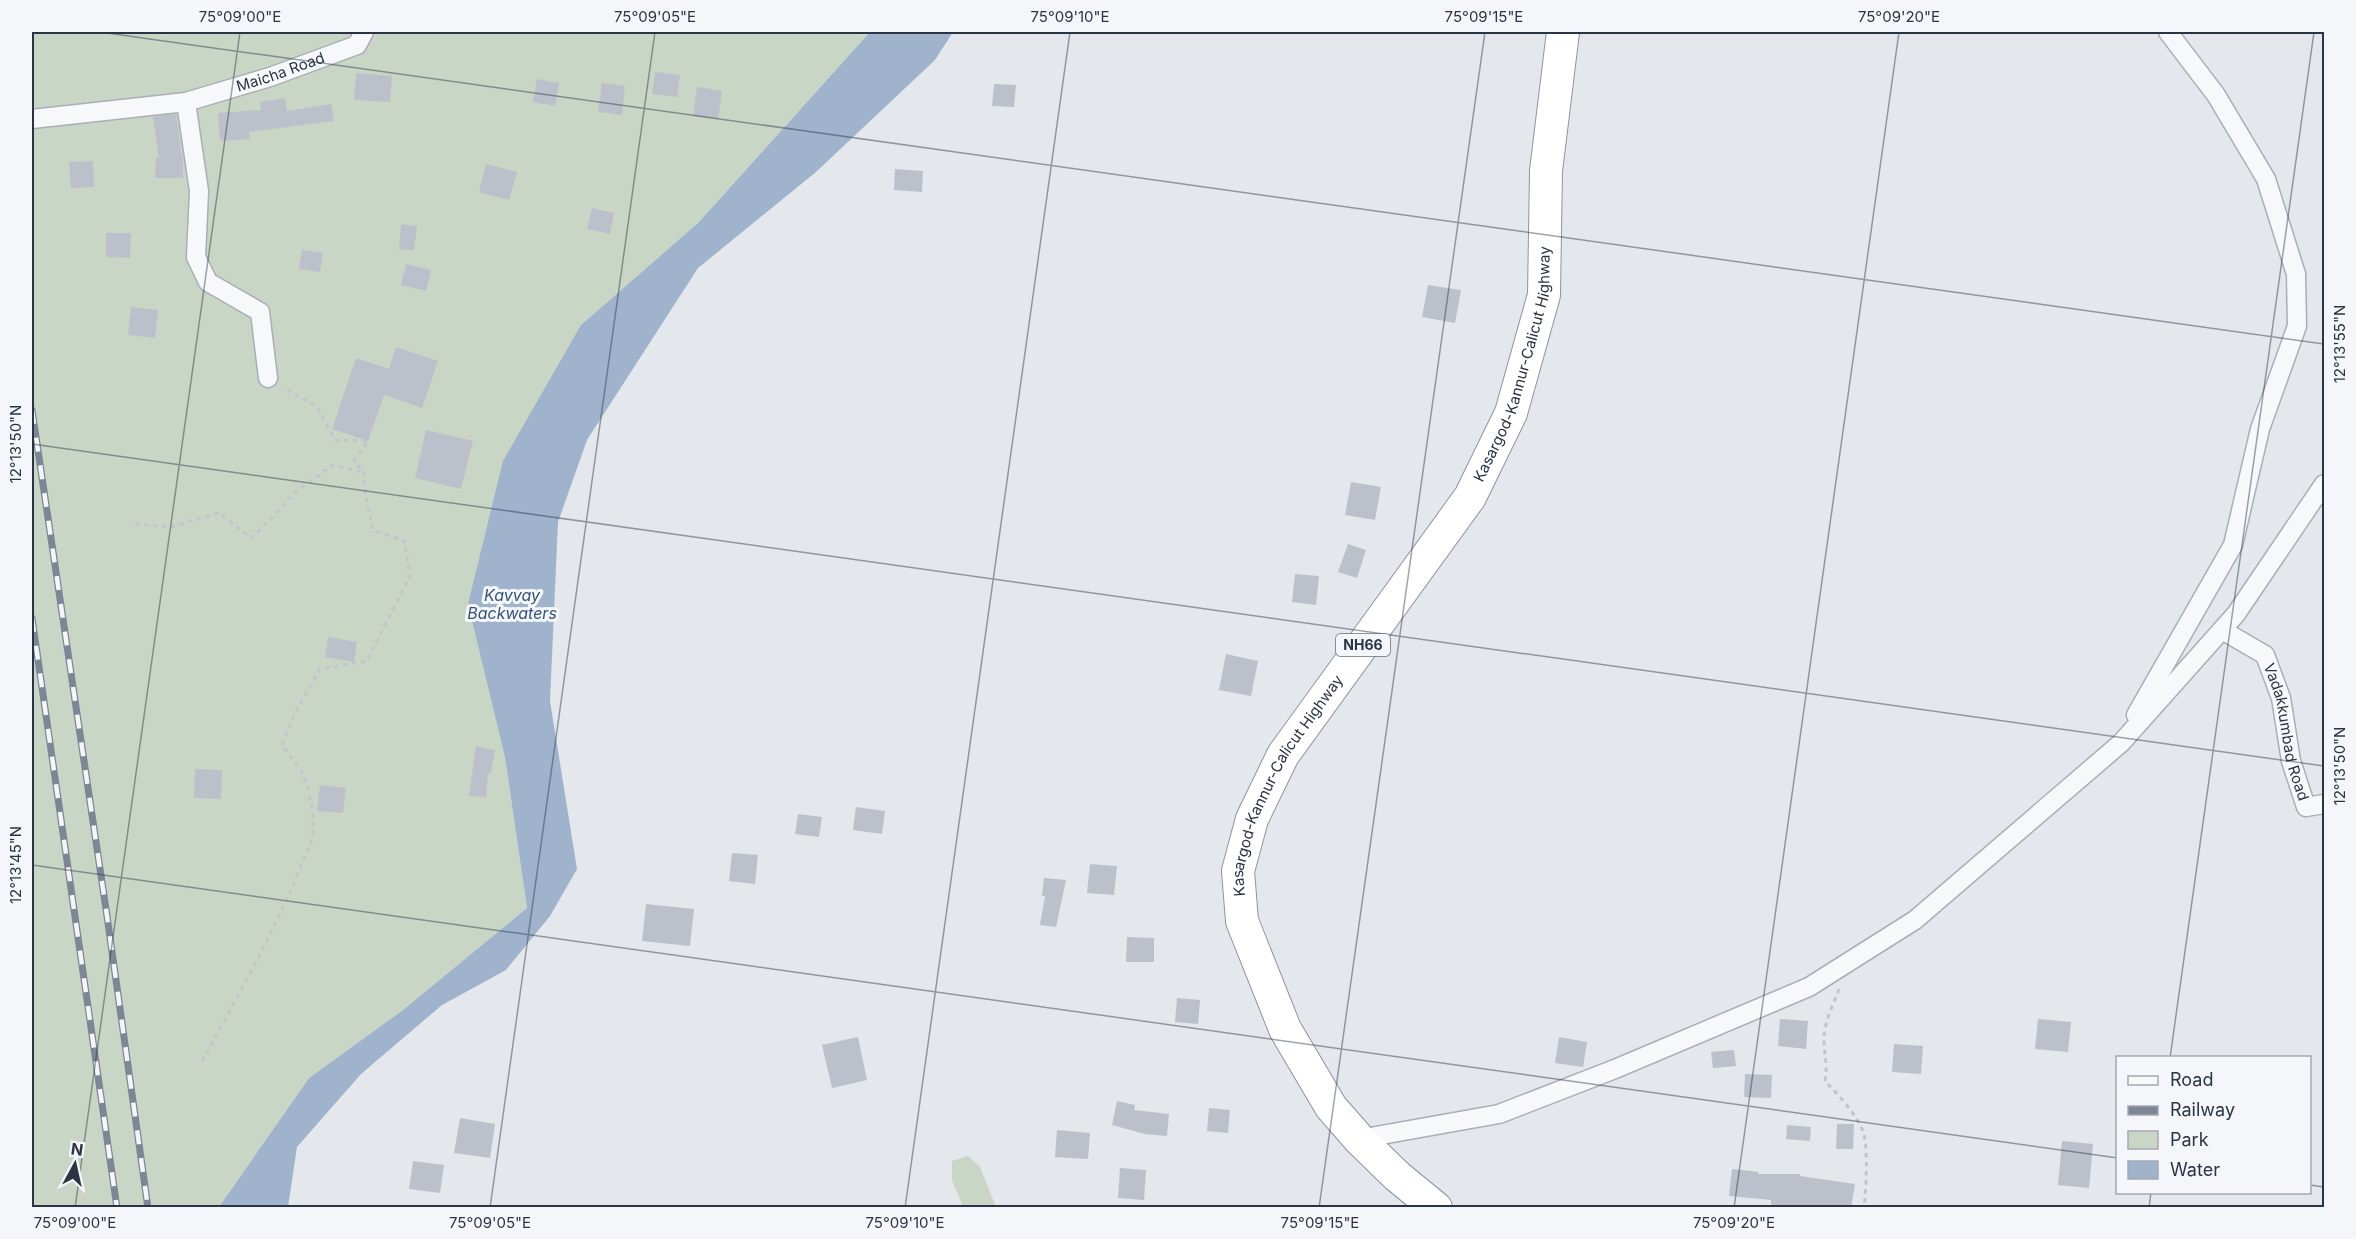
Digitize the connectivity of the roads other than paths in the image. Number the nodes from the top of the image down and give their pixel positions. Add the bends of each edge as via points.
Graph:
1 (364, 32) edge
2 (1563, 32) edge
3 (2168, 32) edge
4 (186, 102) junction
5 (32, 119) edge
6 (268, 378) road end
7 (2325, 484) edge
8 (2222, 630) junction
9 (2119, 745) junction
10 (2325, 804) edge
11 (1359, 1139) junction
12 (1436, 1208) edge

1 - 4 street, Maicha Road via 357,45
2 - 11 highway, Kasargod-Kannur-Calicut Highway / NH66 via 1546,171 1544,295 1511,413 1470,497 1283,755 1252,819 1238,871 1242,921 1285,1029 1331,1107
3 - 9 street via 2216,95 2266,179 2296,274 2297,326 2260,429 2233,545
4 - 5 street, Maicha Road
4 - 6 street via 199,191 196,257 208,282 260,312
7 - 8 street
8 - 9 street
8 - 10 street, Vadakkumbad Road via 2265,655 2281,698 2291,761 2306,807
9 - 11 street via 1915,920 1809,987 1499,1114
11 - 12 highway, Kasargod-Kannur-Calicut Highway / NH66

